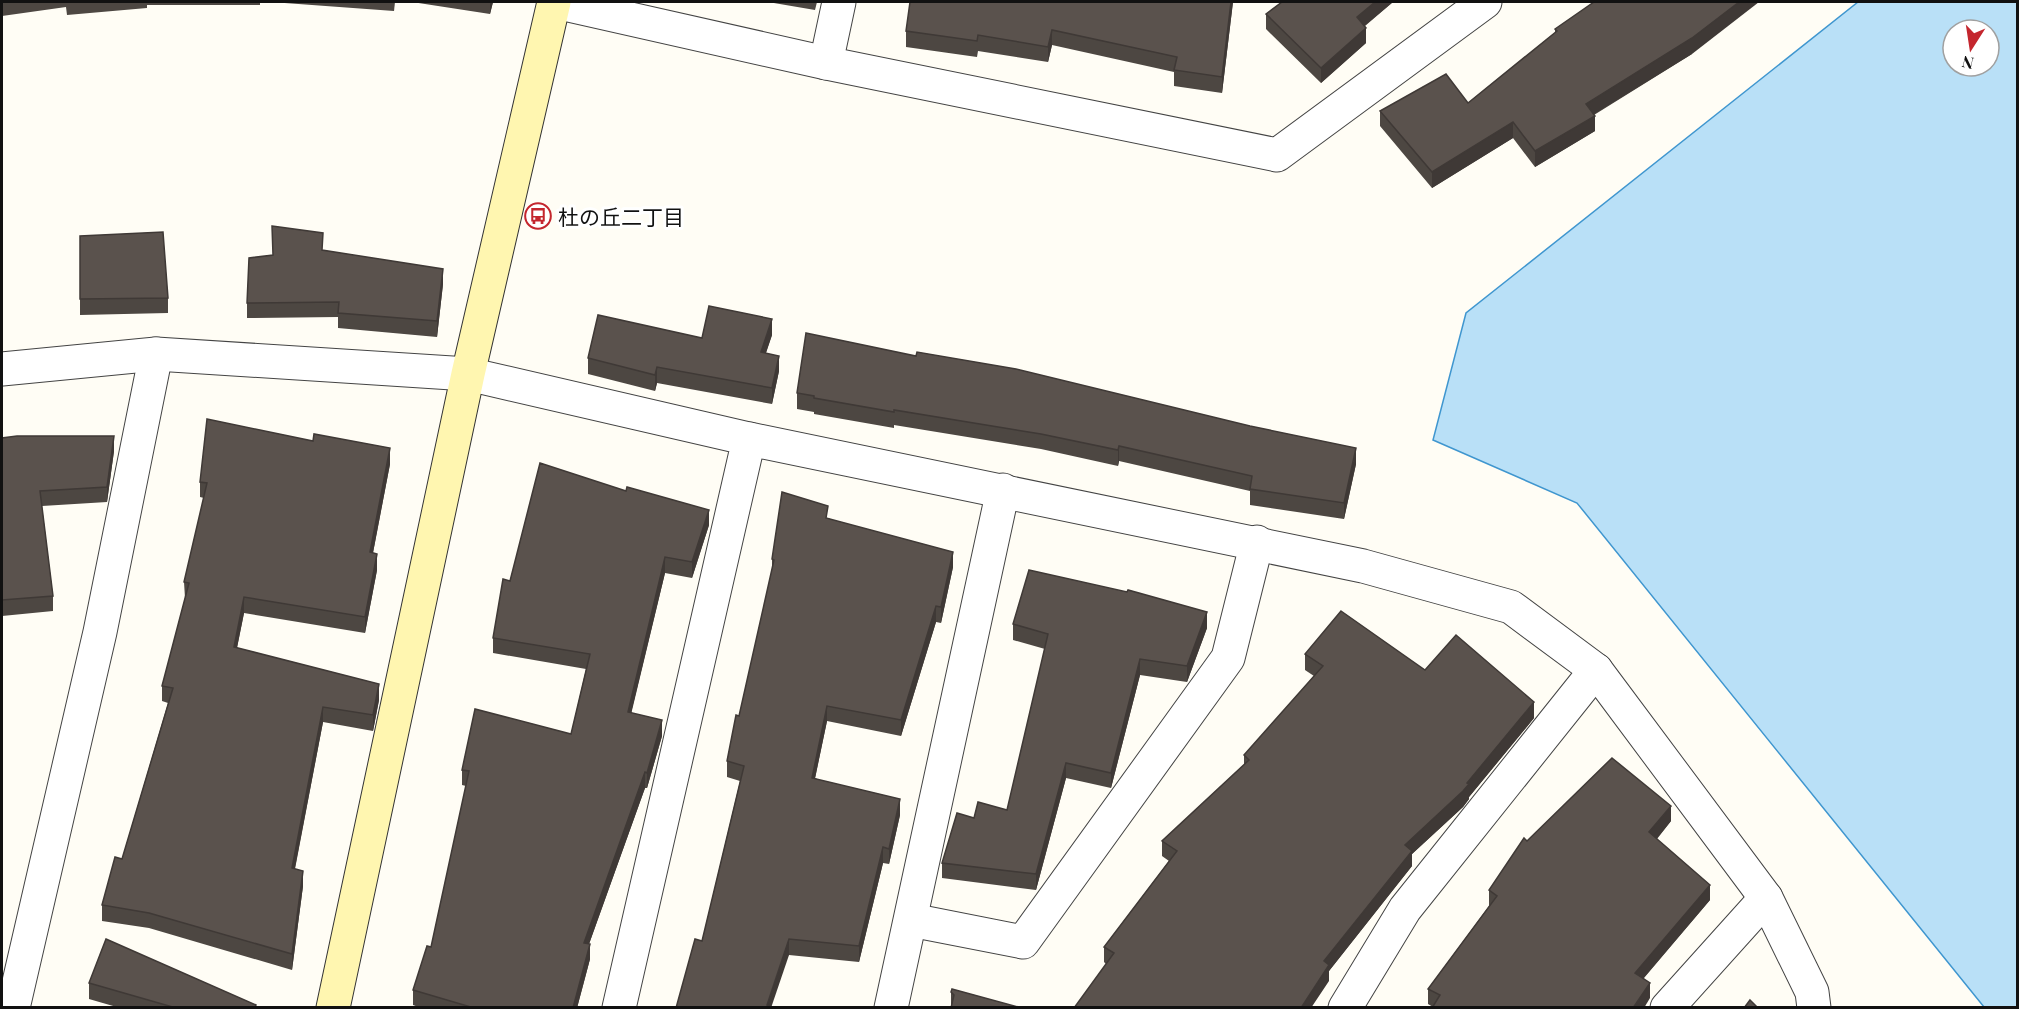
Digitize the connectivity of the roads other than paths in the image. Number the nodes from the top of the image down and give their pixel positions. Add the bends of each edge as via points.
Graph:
1 (554, 2) edge
2 (839, 2) edge
3 (1485, 2) edge
4 (826, 63) junction
5 (156, 354) junction
6 (2, 369) edge
7 (468, 374) junction
8 (749, 439) junction
9 (1003, 490) junction
10 (1257, 542) junction
11 (1596, 670) junction
12 (1766, 898) junction
13 (911, 920) junction
14 (13, 1008) edge
15 (333, 1008) edge
16 (619, 1008) edge
17 (891, 1008) edge
18 (1345, 1008) edge
19 (1667, 1008) edge
20 (1814, 1008) edge

1 - 4 street
1 - 7 street
2 - 4 street
3 - 4 street via 1277,155
5 - 6 street
5 - 7 street
5 - 14 street via 102,626
7 - 8 street
7 - 15 street
8 - 9 street
8 - 16 street
9 - 10 street
9 - 13 street
10 - 11 street via 1363,566 1511,607
10 - 13 street via 1228,658 1023,942
11 - 12 street
11 - 18 street via 1406,909
12 - 19 street
12 - 20 street via 1812,992
13 - 17 street

